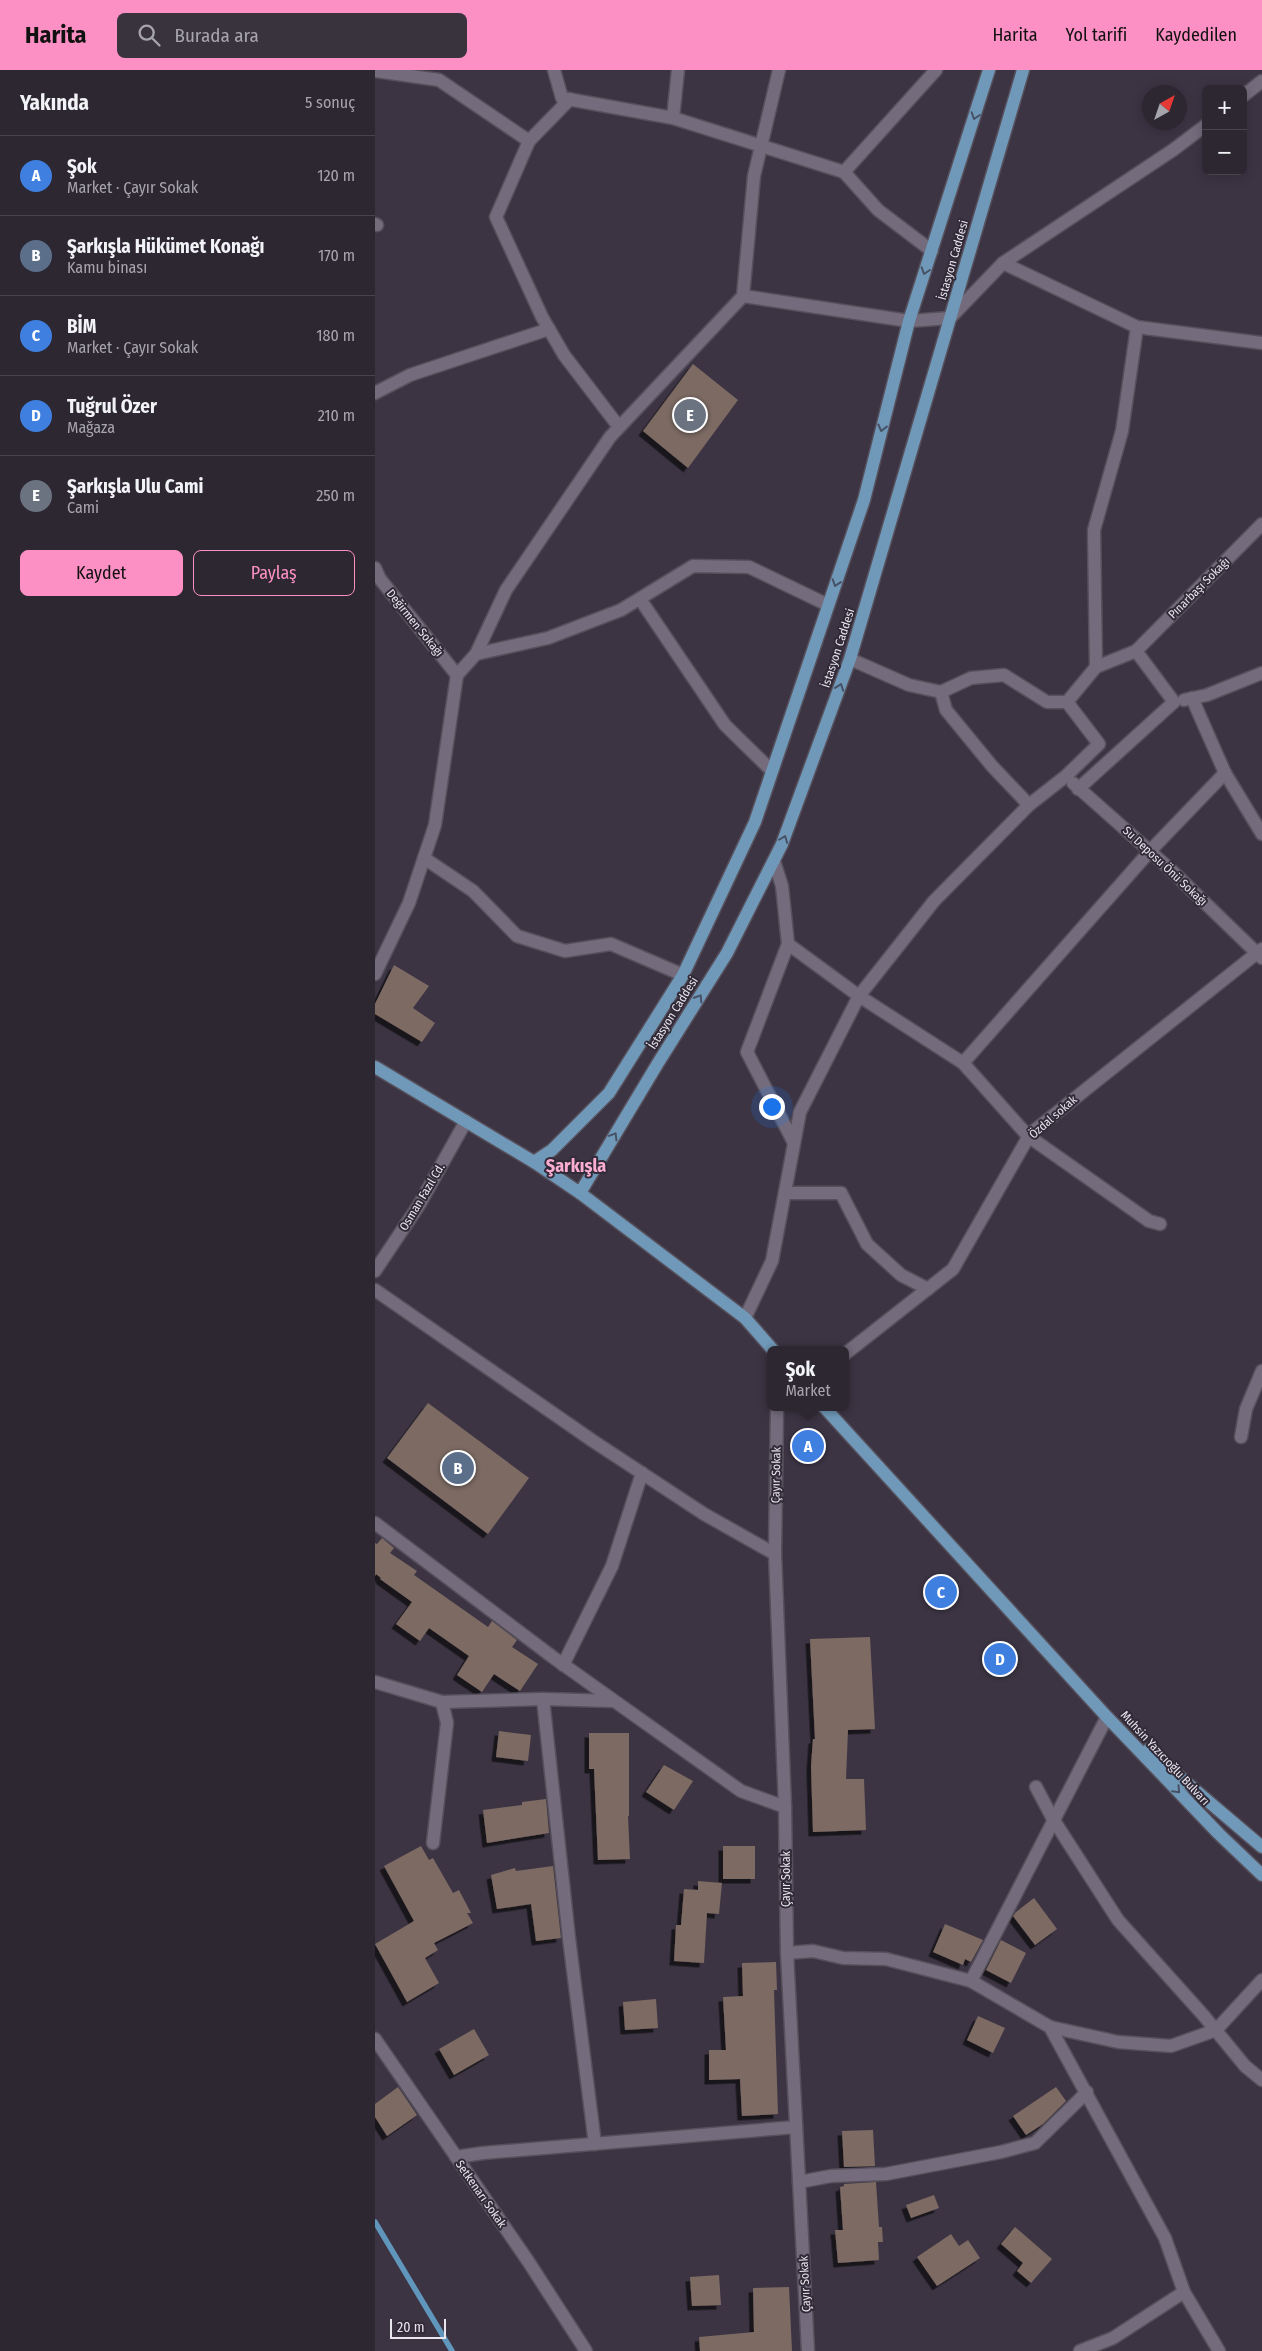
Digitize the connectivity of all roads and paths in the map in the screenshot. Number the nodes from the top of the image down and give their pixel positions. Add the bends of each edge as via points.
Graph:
1 (555, 70) edge
2 (678, 70) edge
3 (779, 70) edge
4 (936, 70) edge
5 (989, 70) edge
6 (1023, 70) edge
7 (375, 71) edge
8 (1262, 81) edge
9 (1247, 93) edge
10 (570, 99) junction
11 (673, 118) junction
12 (1202, 128) edge
13 (529, 142) junction
14 (761, 147) junction
15 (844, 172) junction
16 (932, 251) junction
17 (1003, 263) junction
18 (743, 296) junction
19 (951, 318) junction
20 (909, 321) junction
21 (1137, 327) junction
22 (549, 329) junction
23 (1262, 343) edge
24 (375, 393) edge
25 (619, 427) junction
26 (1262, 524) edge
27 (375, 568) edge
28 (641, 598) junction
29 (828, 605) junction
30 (1136, 651) junction
31 (475, 654) junction
32 (850, 659) junction
33 (1096, 667) junction
34 (1262, 673) edge
35 (457, 675) junction
36 (941, 692) junction
37 (1192, 698) junction
38 (1067, 702) junction
39 (1174, 702) junction
40 (772, 771) junction
41 (1225, 773) junction
42 (1066, 776) junction
43 (1078, 789) junction
44 (1029, 805) junction
45 (1262, 834) edge
46 (1150, 851) junction
47 (424, 858) junction
48 (774, 861) junction
49 (788, 944) junction
50 (1260, 953) edge
51 (375, 974) edge
52 (683, 975) junction
53 (859, 996) junction
54 (963, 1063) junction
55 (375, 1067) edge
56 (466, 1121) junction
57 (1029, 1136) junction
58 (794, 1144) junction
59 (534, 1162) junction
60 (580, 1193) junction
61 (785, 1193) junction
62 (1160, 1224) dead end
63 (376, 1269) edge
64 (928, 1288) junction
65 (375, 1290) edge
66 (745, 1318) junction
67 (770, 1346) edge
68 (849, 1351) edge
69 (1262, 1371) edge
70 (777, 1411) edge
71 (828, 1411) edge
72 (1241, 1438) dead end
73 (642, 1473) junction
74 (375, 1523) edge
75 (775, 1554) junction
76 (563, 1665) junction
77 (375, 1682) edge
78 (543, 1699) junction
79 (613, 1701) junction
80 (443, 1702) junction
81 (1107, 1717) junction
82 (1036, 1787) dead end
83 (785, 1807) junction
84 (1053, 1818) junction
85 (433, 1843) dead end
86 (1262, 1847) edge
87 (1262, 1875) edge
88 (787, 1953) junction
89 (1262, 1980) edge
90 (971, 1981) junction
91 (1050, 2027) junction
92 (1215, 2030) junction
93 (375, 2039) edge
94 (1262, 2080) edge
95 (1087, 2092) junction
96 (796, 2128) junction
97 (595, 2144) junction
98 (456, 2157) junction
99 (799, 2182) junction
100 (1184, 2292) junction
101 (586, 2351) edge
102 (808, 2351) edge
103 (1079, 2351) edge
104 (1219, 2351) edge

1 - 10 street via 562,98
2 - 11 street
3 - 14 street
4 - 15 street
5 -> 16 main road, İstasyon Caddesi
6 - 19 main road, İstasyon Caddesi
7 - 13 street via 439,80
8 - 9 street
10 - 11 street
10 - 13 street
11 - 14 street
12 - 17 street
13 - 22 street via 496,217
14 - 15 street
14 - 18 street via 754,176
15 - 16 street via 878,210
16 -> 20 main road, İstasyon Caddesi
17 - 19 street
17 - 21 street
18 - 20 street
18 - 25 street
19 - 20 street
19 - 32 main road, İstasyon Caddesi
20 -> 29 main road, İstasyon Caddesi via 864,500
21 - 23 street
21 - 33 street via 1122,431 1093,530
22 - 24 street via 410,375
22 - 25 street via 563,355
25 - 31 street via 506,590
26 - 30 street, Pınarbaşı Sokağı
27 - 35 street, Değirmen Sokağı via 380,579
28 - 29 street via 693,566 749,567
28 - 31 street via 621,610 548,638
28 - 40 street via 725,725
29 - 40 main road, İstasyon Caddesi
30 - 33 street
30 - 39 street
31 - 35 street
32 - 36 street via 909,685
48 -> 32 main road, İstasyon Caddesi
33 - 38 street
34 - 37 street
35 - 47 street via 435,825
36 - 38 street via 971,678 1004,675 1047,702
36 - 44 street via 946,710
37 - 39 street
37 - 41 street
38 - 42 street via 1099,744
39 - 43 street
40 - 52 main road, İstasyon Caddesi via 755,822
41 - 45 street
41 - 46 street
42 - 43 street, Su Deposu Önü Sokağı
42 - 44 street
43 - 46 street, Su Deposu Önü Sokağı
44 - 53 street via 934,901
46 - 50 street, Su Deposu Önü Sokağı
46 - 54 street
47 - 51 street via 409,903
47 - 52 street via 473,891 517,936 565,951 611,944
48 - 49 street via 782,886
60 -> 48 main road, İstasyon Caddesi via 727,953
49 - 53 street
49 - 58 street via 747,1052
50 - 57 street, Özdal sokak
52 - 59 main road, İstasyon Caddesi via 609,1093 552,1150
53 - 54 street
53 - 58 street via 800,1112
54 - 57 street
55 - 56 main road
56 - 59 main road
56 - 63 street, Osman Fazıl Cd. via 419,1204
57 - 62 street via 1149,1221
57 - 64 street, Özdal sokak via 953,1268
58 - 61 street
59 - 60 main road
60 - 66 main road
61 - 64 street via 841,1194 867,1244 901,1275
61 - 66 street via 771,1261
64 - 68 street, Özdal sokak
65 - 73 street
66 - 67 main road
69 - 72 street via 1246,1409
70 - 75 street, Çayır Sokak
71 - 81 main road
73 - 75 street via 704,1514
73 - 76 street via 611,1566
74 - 76 street
75 - 83 street, Çayır Sokak
76 - 79 street
77 - 80 street
78 - 79 street
78 - 80 street
78 - 97 street
79 - 83 street via 741,1791
80 - 85 street via 447,1723
81 - 84 street
81 - 86 main road, Muhsin Yazıcıoğlu Bulvarı
81 -> 87 main road, Muhsin Yazıcıoğlu Bulvarı
82 - 84 street
83 - 88 street, Çayır Sokak
84 - 90 street
84 - 92 street via 1118,1920
88 - 90 street via 813,1951 843,1958 886,1959
88 - 96 street, Çayır Sokak
89 - 92 street
90 - 91 street
91 - 92 street via 1118,2042 1171,2046
91 - 95 street
92 - 94 street via 1245,2066
93 - 98 street, Setkenarı Sokak
95 - 99 street via 1035,2143 886,2174 831,2176
95 - 100 street via 1165,2238
96 - 97 street
96 - 99 street, Çayır Sokak
97 - 98 street
98 - 101 street, Setkenarı Sokak
99 - 102 street, Çayır Sokak
100 - 103 street via 1113,2338
100 - 104 street

